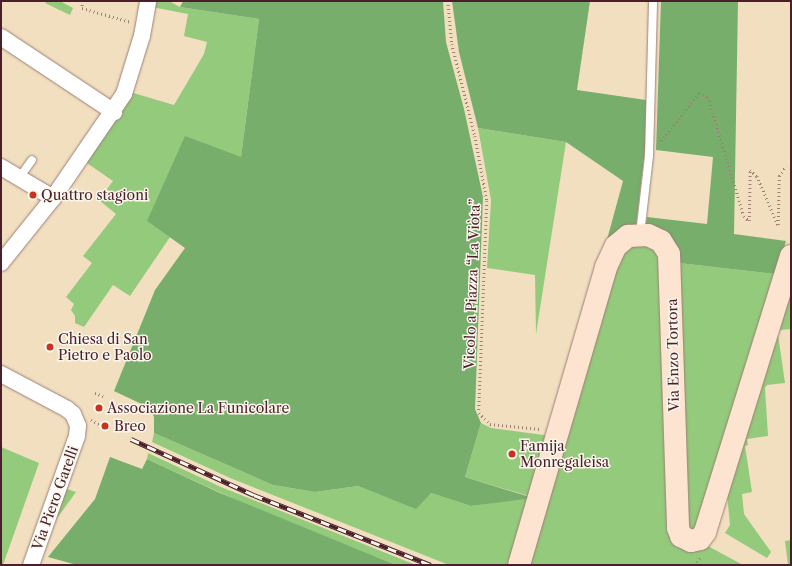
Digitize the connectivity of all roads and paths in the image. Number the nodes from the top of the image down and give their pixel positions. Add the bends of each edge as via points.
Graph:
1 (83, 1) edge
2 (148, 1) edge
3 (448, 1) edge
4 (653, 1) edge
5 (132, 23) dead end
6 (1, 37) edge
7 (114, 112) junction
8 (649, 156) junction
9 (32, 160) dead end
10 (786, 166) dead end
11 (1, 167) edge
12 (19, 178) junction
13 (53, 198) junction
14 (640, 234) junction
15 (791, 256) edge
16 (1, 263) edge
17 (1, 374) edge
18 (95, 393) dead end
19 (103, 396) dead end
20 (92, 421) dead end
21 (105, 421) dead end
22 (559, 432) junction
23 (31, 565) edge
24 (519, 565) edge

1 - 5 path via 82,8
2 - 7 street via 142,36 127,86
3 - 22 path, Vicolo a Piazza “La Viòta” via 452,44 475,136 487,201 479,413 490,424
4 - 8 lane
6 - 7 street
7 - 13 street
8 - 10 path via 699,94 708,97 746,219 749,221 750,170 756,176 778,225 779,176
8 - 14 lane
9 - 12 lane
11 - 12 street
12 - 13 street
13 - 16 street
14 - 15 street, Via Enzo Tortora via 659,239 670,258 678,528 681,536 691,541 700,539 705,532
14 - 22 street via 622,240 608,261
17 - 23 street, Via Piero Garelli via 67,409 76,420 78,431
18 - 19 path
20 - 21 path via 103,426
22 - 24 street

